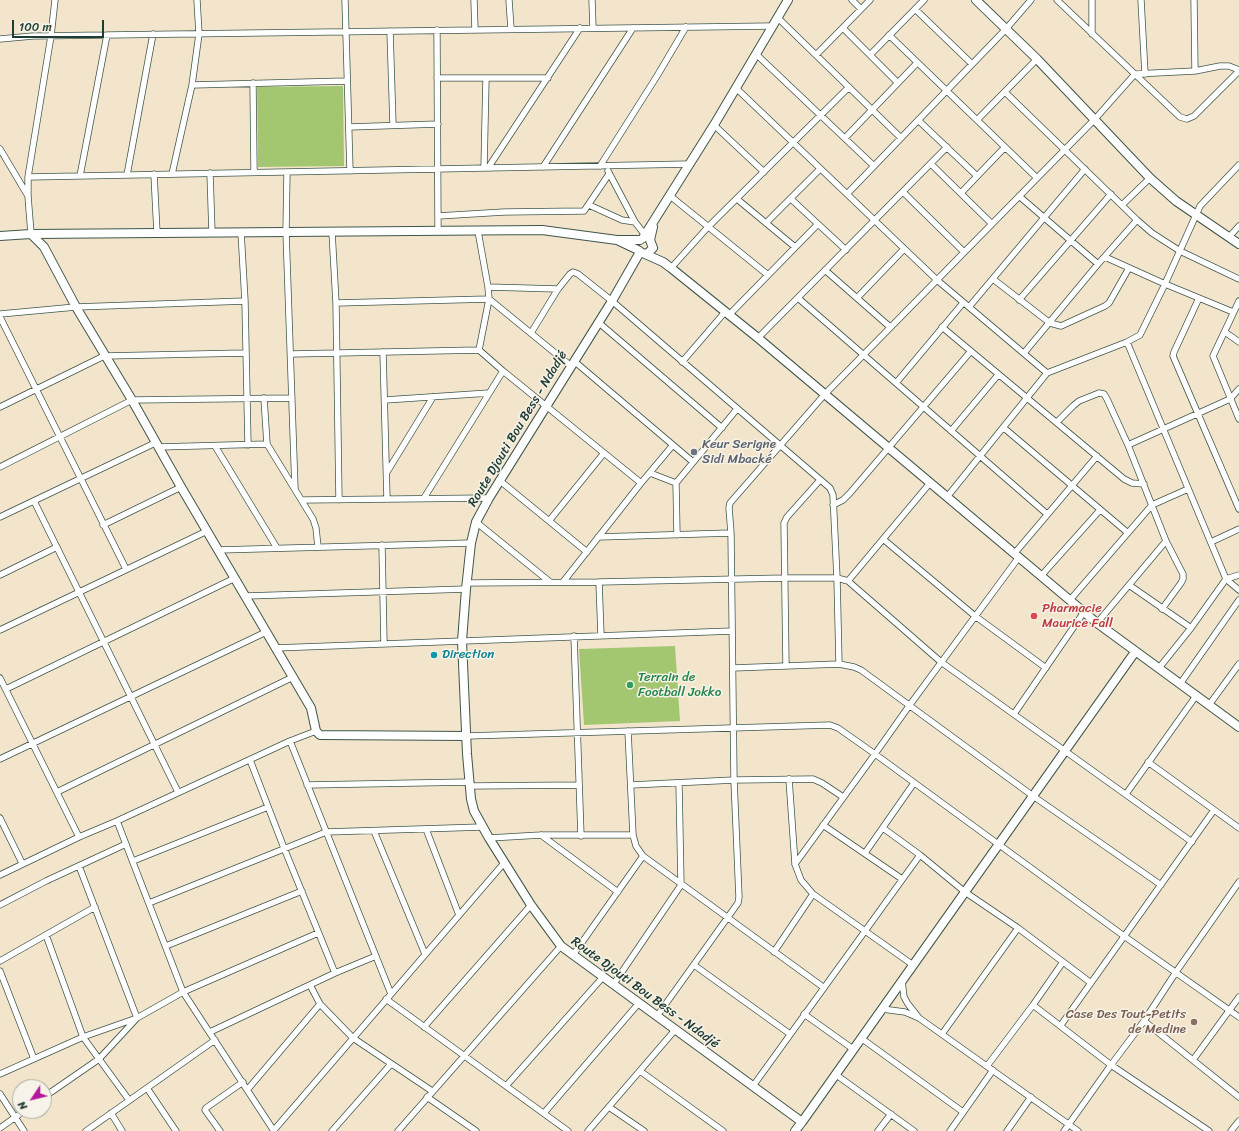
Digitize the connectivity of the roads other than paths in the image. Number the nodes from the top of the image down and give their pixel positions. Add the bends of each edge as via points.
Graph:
1 (55, 0) edge
2 (197, 0) edge
3 (345, 0) edge
4 (474, 0) edge
5 (509, 0) edge
6 (592, 0) edge
7 (788, 0) edge
8 (852, 0) edge
9 (870, 0) edge
10 (924, 0) edge
11 (976, 0) edge
12 (1031, 0) edge
13 (1057, 0) edge
14 (1092, 0) edge
15 (1141, 0) edge
16 (1194, 0) edge
17 (861, 9) junction
18 (915, 9) junction
19 (778, 18) junction
20 (773, 26) junction
21 (686, 27) junction
22 (580, 28) junction
23 (593, 28) junction
24 (633, 28) junction
25 (843, 28) junction
26 (511, 29) junction
27 (1006, 29) junction
28 (437, 30) junction
29 (475, 30) junction
30 (390, 31) junction
31 (346, 32) junction
32 (153, 34) junction
33 (199, 34) junction
34 (1092, 34) junction
35 (107, 35) junction
36 (51, 36) junction
37 (889, 36) junction
38 (0, 39) edge
39 (756, 54) junction
40 (816, 55) junction
41 (870, 55) junction
42 (1037, 58) junction
43 (918, 63) junction
44 (972, 64) junction
45 (1239, 70) edge
46 (1195, 71) junction
47 (1135, 74) junction
48 (1145, 74) junction
49 (437, 78) junction
50 (486, 78) junction
51 (548, 78) junction
52 (347, 81) junction
53 (898, 83) junction
54 (253, 84) junction
55 (192, 85) junction
56 (849, 87) junction
57 (736, 88) junction
58 (946, 91) junction
59 (1004, 92) junction
60 (872, 110) junction
61 (821, 115) junction
62 (1095, 119) junction
63 (918, 120) junction
64 (977, 120) junction
65 (438, 124) junction
66 (714, 125) junction
67 (393, 126) junction
68 (348, 127) junction
69 (845, 138) junction
70 (901, 138) junction
71 (793, 143) junction
72 (947, 147) junction
73 (1005, 147) junction
74 (0, 149) edge
75 (1065, 150) junction
76 (6, 159) junction
77 (0, 162) edge
78 (690, 164) junction
79 (931, 164) junction
80 (1239, 165) edge
81 (602, 166) junction
82 (874, 166) junction
83 (543, 167) junction
84 (486, 168) junction
85 (438, 169) junction
86 (820, 169) junction
87 (1085, 169) junction
88 (350, 171) junction
89 (254, 172) junction
90 (287, 172) junction
91 (764, 172) junction
92 (210, 173) junction
93 (154, 174) junction
94 (172, 174) junction
95 (609, 174) junction
96 (127, 175) junction
97 (28, 176) junction
98 (80, 176) junction
99 (977, 176) junction
100 (1037, 178) junction
101 (1150, 178) junction
102 (903, 192) junction
103 (961, 193) junction
104 (847, 194) junction
105 (1111, 194) junction
106 (669, 195) junction
107 (28, 196) junction
108 (1019, 196) junction
109 (737, 199) junction
110 (791, 199) junction
111 (589, 205) junction
112 (1122, 205) junction
113 (1196, 214) junction
114 (438, 216) junction
115 (1044, 218) junction
116 (875, 220) junction
117 (1137, 220) junction
118 (635, 222) junction
119 (766, 223) junction
120 (818, 224) junction
121 (992, 224) junction
122 (1239, 226) edge
123 (708, 227) junction
124 (438, 231) junction
125 (478, 231) junction
126 (212, 232) junction
127 (241, 232) junction
128 (286, 232) junction
129 (332, 232) junction
130 (157, 233) junction
131 (31, 234) junction
132 (0, 236) edge
133 (1229, 237) junction
134 (617, 240) junction
135 (646, 240) junction
136 (1071, 240) junction
137 (1239, 244) edge
138 (795, 247) junction
139 (904, 249) junction
140 (846, 250) junction
141 (1180, 251) junction
142 (641, 252) junction
143 (964, 252) junction
144 (1105, 257) junction
145 (663, 262) junction
146 (1098, 264) junction
147 (671, 268) junction
148 (1129, 268) junction
149 (825, 270) junction
150 (768, 275) junction
151 (993, 279) junction
152 (1239, 279) edge
153 (937, 280) junction
154 (1165, 284) junction
155 (488, 287) junction
156 (558, 289) junction
157 (798, 298) junction
158 (857, 298) junction
159 (1199, 298) junction
160 (489, 299) junction
161 (1019, 300) junction
162 (244, 301) junction
163 (612, 301) junction
164 (1239, 301) edge
165 (336, 303) junction
166 (963, 303) junction
167 (76, 307) junction
168 (969, 307) junction
169 (1233, 312) junction
170 (727, 313) junction
171 (0, 316) edge
172 (598, 322) junction
173 (1050, 323) junction
174 (942, 327) junction
175 (890, 328) junction
176 (1225, 332) junction
177 (531, 333) junction
178 (758, 338) junction
179 (1127, 342) junction
180 (1239, 342) edge
181 (479, 350) junction
182 (971, 351) junction
183 (383, 352) junction
184 (246, 353) junction
185 (337, 353) junction
186 (1024, 353) junction
187 (291, 354) junction
188 (863, 355) junction
189 (104, 356) junction
190 (682, 362) junction
191 (572, 364) junction
192 (503, 371) junction
193 (1048, 373) junction
194 (998, 375) junction
195 (896, 383) junction
196 (36, 389) junction
197 (1239, 389) edge
198 (489, 393) junction
199 (825, 394) junction
200 (433, 397) junction
201 (247, 398) junction
202 (264, 398) junction
203 (292, 398) junction
204 (1027, 398) junction
205 (1230, 399) junction
206 (132, 400) junction
207 (385, 400) junction
208 (546, 406) junction
209 (0, 407) edge
210 (923, 407) junction
211 (738, 409) junction
212 (1198, 413) junction
213 (1239, 419) edge
214 (1057, 422) junction
215 (722, 428) junction
216 (1004, 428) junction
217 (1163, 428) junction
218 (951, 431) junction
219 (60, 437) junction
220 (267, 444) junction
221 (157, 445) junction
222 (248, 445) junction
223 (673, 445) junction
224 (780, 445) junction
225 (1128, 445) junction
226 (215, 446) junction
227 (888, 447) junction
228 (604, 453) junction
229 (980, 456) junction
230 (1096, 456) junction
231 (693, 462) junction
232 (0, 467) edge
233 (387, 472) junction
234 (650, 473) junction
235 (81, 479) junction
236 (500, 480) junction
237 (820, 480) junction
238 (641, 483) junction
239 (676, 483) junction
240 (930, 483) junction
241 (1144, 484) junction
242 (1072, 486) junction
243 (181, 487) junction
244 (295, 489) junction
245 (1188, 489) junction
246 (947, 497) junction
247 (424, 498) junction
248 (489, 498) junction
249 (387, 499) junction
250 (302, 500) junction
251 (339, 500) junction
252 (34, 501) junction
253 (833, 505) junction
254 (1152, 505) junction
255 (1239, 509) edge
256 (1100, 510) junction
257 (1047, 514) junction
258 (0, 517) edge
259 (549, 521) junction
260 (476, 522) junction
261 (104, 524) junction
262 (1239, 529) edge
263 (207, 531) junction
264 (731, 533) junction
265 (1128, 533) junction
266 (677, 535) junction
267 (598, 537) junction
268 (883, 539) junction
269 (1166, 541) junction
270 (1211, 542) junction
271 (471, 543) junction
272 (382, 545) junction
273 (57, 547) junction
274 (318, 547) junction
275 (277, 548) junction
276 (218, 550) junction
277 (587, 552) junction
278 (1017, 555) junction
279 (126, 569) junction
280 (0, 575) edge
281 (1239, 575) edge
282 (1041, 576) junction
283 (235, 578) junction
284 (786, 578) junction
285 (837, 578) junction
286 (731, 579) junction
287 (1226, 579) junction
288 (848, 581) junction
289 (550, 582) junction
290 (563, 582) junction
291 (599, 582) junction
292 (1129, 585) junction
293 (466, 586) junction
294 (1239, 590) edge
295 (383, 591) junction
296 (79, 592) junction
297 (246, 596) junction
298 (1070, 600) junction
299 (1239, 600) edge
300 (1162, 609) junction
301 (1084, 612) junction
302 (975, 616) junction
303 (1097, 623) junction
304 (1192, 628) junction
305 (0, 630) edge
306 (732, 630) junction
307 (266, 632) junction
308 (601, 635) junction
309 (574, 636) junction
310 (462, 641) junction
311 (104, 642) junction
312 (384, 644) junction
313 (276, 648) junction
314 (1135, 652) junction
315 (941, 662) junction
316 (839, 664) junction
317 (1239, 664) edge
318 (786, 666) junction
319 (733, 668) junction
320 (1046, 668) junction
321 (1159, 668) junction
322 (293, 677) junction
323 (0, 678) edge
324 (1180, 684) junction
325 (6, 689) junction
326 (131, 696) junction
327 (1196, 696) junction
328 (909, 706) junction
329 (1209, 706) junction
330 (1014, 714) junction
331 (1239, 727) edge
332 (734, 728) junction
333 (316, 731) junction
334 (628, 731) junction
335 (577, 732) junction
336 (467, 736) junction
337 (290, 741) junction
338 (33, 744) junction
339 (155, 744) junction
340 (1065, 750) junction
341 (875, 754) junction
342 (0, 760) edge
343 (250, 760) junction
344 (1148, 762) junction
345 (789, 779) junction
346 (734, 780) junction
347 (679, 783) junction
348 (914, 783) junction
349 (470, 784) junction
350 (631, 784) junction
351 (308, 785) junction
352 (579, 785) junction
353 (57, 792) junction
354 (178, 792) junction
355 (1126, 794) junction
356 (1033, 796) junction
357 (843, 797) junction
358 (268, 807) junction
359 (1214, 810) junction
360 (0, 818) edge
361 (117, 820) junction
362 (823, 825) junction
363 (482, 827) junction
364 (883, 828) junction
365 (1239, 828) edge
366 (426, 829) junction
367 (374, 831) junction
368 (326, 832) junction
369 (541, 835) junction
370 (633, 835) junction
371 (581, 836) junction
372 (79, 837) junction
373 (488, 838) junction
374 (1192, 842) junction
375 (126, 844) junction
376 (998, 844) junction
377 (284, 848) junction
378 (865, 853) junction
379 (920, 855) junction
380 (643, 856) junction
381 (133, 861) junction
382 (504, 862) junction
383 (22, 863) junction
384 (795, 864) junction
385 (79, 866) junction
386 (0, 875) edge
387 (902, 880) junction
388 (1239, 882) edge
389 (681, 885) junction
390 (1161, 886) junction
391 (302, 891) junction
392 (618, 892) junction
393 (965, 892) junction
394 (813, 894) junction
395 (148, 903) junction
396 (0, 905) edge
397 (531, 905) junction
398 (94, 907) junction
399 (459, 915) junction
400 (726, 918) junction
401 (1018, 928) junction
402 (865, 931) junction
403 (318, 934) junction
404 (46, 935) junction
405 (1124, 936) junction
406 (166, 946) junction
407 (561, 946) junction
408 (774, 952) junction
409 (426, 954) junction
410 (573, 955) junction
411 (376, 956) junction
412 (0, 961) edge
413 (1063, 962) junction
414 (694, 965) junction
415 (913, 965) junction
416 (0, 971) edge
417 (1176, 972) junction
418 (335, 973) junction
419 (603, 977) junction
420 (902, 980) junction
421 (1091, 983) junction
422 (310, 985) junction
423 (613, 985) junction
424 (823, 988) junction
425 (182, 992) junction
426 (391, 994) junction
427 (1239, 997) edge
428 (386, 999) junction
429 (639, 1003) junction
430 (320, 1004) junction
431 (1033, 1005) junction
432 (882, 1009) junction
433 (1230, 1010) junction
434 (804, 1014) junction
435 (657, 1016) junction
436 (1239, 1017) edge
437 (138, 1018) junction
438 (919, 1018) junction
439 (1144, 1021) junction
440 (424, 1026) junction
441 (1061, 1026) junction
442 (675, 1030) junction
443 (210, 1032) junction
444 (790, 1034) junction
445 (942, 1034) junction
446 (84, 1037) junction
447 (353, 1038) junction
448 (861, 1038) junction
449 (215, 1040) junction
450 (853, 1049) junction
451 (464, 1056) junction
452 (34, 1059) junction
453 (99, 1059) junction
454 (1193, 1060) junction
455 (391, 1064) junction
456 (1111, 1064) junction
457 (987, 1066) junction
458 (993, 1070) junction
459 (640, 1071) junction
460 (0, 1074) edge
461 (835, 1074) junction
462 (243, 1082) junction
463 (506, 1086) junction
464 (753, 1086) junction
465 (147, 1088) junction
466 (248, 1089) junction
467 (52, 1091) edge
468 (432, 1092) junction
469 (0, 1094) edge
470 (1031, 1097) junction
471 (1239, 1097) edge
472 (427, 1098) junction
473 (129, 1100) junction
474 (609, 1107) junction
475 (964, 1112) junction
476 (12, 1113) edge
477 (111, 1113) junction
478 (544, 1113) junction
479 (891, 1114) junction
480 (14, 1119) edge
481 (16, 1119) edge
482 (1239, 1120) edge
483 (802, 1122) junction
484 (1069, 1124) junction
485 (0, 1128) edge
486 (218, 1130) edge
487 (274, 1130) edge
488 (24, 1131) edge
489 (86, 1131) edge
490 (122, 1131) edge
491 (176, 1131) edge
492 (332, 1131) edge
493 (398, 1131) edge
494 (476, 1131) edge
495 (568, 1131) edge
496 (588, 1131) edge
497 (644, 1131) edge
498 (723, 1131) edge
499 (795, 1131) edge
500 (878, 1131) edge
501 (914, 1131) edge
502 (950, 1131) edge
503 (1007, 1131) edge
504 (1064, 1131) edge
505 (1078, 1131) edge
506 (1209, 1131) edge
507 (1231, 1131) edge

1 - 36 street
2 - 33 street
3 - 31 street
4 - 29 street
5 - 26 street
6 - 23 street
7 - 19 main road
8 - 17 street
9 - 17 street
10 - 18 street
11 - 27 main road
12 - 27 street
13 - 34 street
14 - 34 street
15 - 48 street
16 - 46 street
17 - 25 street
18 - 37 street
18 - 44 street
19 - 20 main road
19 - 40 street
20 - 21 street
20 - 39 main road
21 - 24 street
21 - 81 street
22 - 23 street
22 - 26 street
22 - 51 street
23 - 24 street
24 - 83 street
25 - 40 street
25 - 41 street
26 - 29 street
27 - 42 main road
27 - 44 street
28 - 29 street
28 - 30 street
28 - 49 street
30 - 31 street
30 - 67 street
31 - 33 street
31 - 52 street
32 - 33 street
32 - 35 street
32 - 96 street
33 - 55 street
34 - 47 street
35 - 36 street
35 - 98 street
36 - 38 street
36 - 97 street
37 - 41 street
37 - 43 street
39 - 57 main road
39 - 61 street
40 - 56 street
41 - 53 street
42 - 59 street
42 - 62 main road
43 - 53 street
43 - 58 street
44 - 58 street
45 - 46 street via 1220,66
45 - 47 street via 1194,116 1187,119 1180,117
46 - 48 street
47 - 48 street
47 - 62 street
49 - 50 street
49 - 65 street
50 - 51 street
50 - 84 street
51 - 84 street
52 - 54 street
52 - 68 street
53 - 60 street
54 - 55 street
54 - 89 street
55 - 94 street
56 - 60 street
56 - 61 street
57 - 66 main road
57 - 71 street
58 - 63 street
58 - 64 street
59 - 64 street
59 - 75 street
60 - 69 street
60 - 70 street
61 - 69 street
61 - 71 street
62 - 75 street
62 - 101 main road
63 - 70 street
63 - 72 street
64 - 73 street
65 - 67 street
65 - 85 street
66 - 78 main road
66 - 91 street
67 - 68 street
68 - 88 street
69 - 82 street
70 - 82 street
71 - 86 street
71 - 91 street
72 - 79 street
72 - 99 street
73 - 99 street
73 - 100 street
74 - 76 street
75 - 87 street
75 - 100 street
76 - 77 street
76 - 107 street
78 - 81 street
78 - 106 main road
79 - 102 street
79 - 103 street
80 - 113 street via 1205,200
81 - 83 street
81 - 95 street
82 - 104 street
83 - 84 street
84 - 85 street
85 - 88 street
85 - 114 street
86 - 104 street
86 - 110 street
87 - 105 street
87 - 115 street
88 - 90 street
89 - 90 street
89 - 92 street
90 - 128 street
91 - 109 street
92 - 94 street
92 - 126 street
93 - 94 street
93 - 96 street
93 - 130 street
95 - 111 street
95 - 118 street
96 - 98 street
97 - 98 street
97 - 107 street
99 - 103 street
100 - 108 street
101 - 112 street
101 - 113 main road via 1176,201
102 - 116 street
102 - 143 street
103 - 121 street
104 - 116 street
105 - 112 street
105 - 136 street
106 - 123 street
106 - 135 main road
107 - 131 street
108 - 115 street
108 - 121 street
109 - 119 street
109 - 123 street
110 - 119 street
110 - 120 street
111 - 114 street via 582,212 504,212
111 - 118 street via 622,220
112 - 117 street
113 - 133 main road
113 - 141 street
114 - 124 street
115 - 136 street
115 - 151 street
116 - 139 street
116 - 140 street
117 - 141 street
117 - 144 street
118 - 135 street
119 - 138 street
120 - 138 street
120 - 140 street
121 - 143 street
122 - 133 street
123 - 147 street
123 - 150 street
124 - 125 main road
124 - 129 main road
125 - 134 main road via 542,230
125 - 155 street
126 - 127 main road
126 - 130 main road
127 - 128 main road
127 - 162 street
128 - 129 main road
128 - 187 street
129 - 165 street
130 - 131 main road
131 - 132 main road
131 - 167 main road via 44,247
133 - 137 main road
134 - 135 main road
134 - 142 main road
135 - 142 main road via 637,244
135 - 142 main road via 650,252
135 - 145 main road
136 - 146 street
136 - 161 street
138 - 150 street
139 - 153 street
139 - 158 street
140 - 149 street
141 - 152 street
141 - 154 street
142 - 145 main road
142 - 163 main road, Route Djouti Bou Bess - Ndadjé
143 - 153 street
144 - 146 street
144 - 148 street
145 - 147 main road
146 - 173 street
147 - 170 main road
148 - 154 street
148 - 173 street via 1113,297 1104,306 1062,326
149 - 157 street
149 - 158 street
150 - 170 street
151 - 161 street
151 - 168 street
153 - 166 street
153 - 175 street
154 - 159 street
154 - 179 street via 1140,335
155 - 156 street
155 - 160 street
156 - 163 street via 573,272
156 - 177 street
157 - 178 street
157 - 188 street
158 - 175 street
159 - 169 street
159 - 212 street via 1173,356
160 - 165 street
160 - 177 street
160 - 181 street
161 - 173 street
162 - 167 street
162 - 184 street
163 - 172 main road, Route Djouti Bou Bess - Ndadjé
163 - 190 street
164 - 169 street
165 - 185 street
166 - 168 street
166 - 174 street
167 - 171 street
167 - 189 main road
168 - 186 street
169 - 176 street
170 - 178 main road
170 - 190 street
171 - 196 street
172 - 191 main road, Route Djouti Bou Bess - Ndadjé
172 - 215 street
173 - 186 street
174 - 182 street
174 - 195 street
175 - 188 street
176 - 180 street
176 - 205 street via 1213,356
177 - 191 street
178 - 199 main road
179 - 193 street
179 - 217 street
181 - 183 street
181 - 192 street
182 - 194 street
182 - 210 street
183 - 185 street
183 - 207 street
184 - 189 street
184 - 201 street
185 - 187 street
185 - 251 street
186 - 193 street
187 - 203 street
188 - 195 street
188 - 199 street
189 - 196 street
189 - 206 main road
190 - 211 street
191 - 208 main road, Route Djouti Bou Bess - Ndadjé
191 - 223 street
192 - 198 street
192 - 208 street
193 - 204 street
194 - 204 street
194 - 218 street
195 - 210 street
196 - 209 street
196 - 219 street
197 - 205 street
198 - 200 street
198 - 247 street
199 - 224 street
199 - 227 main road
200 - 207 street
200 - 233 street
201 - 202 street
201 - 206 street
201 - 222 street
202 - 203 street
202 - 220 street
203 - 244 street
204 - 214 street
204 - 216 street
205 - 212 street
205 - 213 street
206 - 219 street
206 - 221 main road
207 - 233 street
208 - 228 street
208 - 236 main road, Route Djouti Bou Bess - Ndadjé
210 - 218 street
210 - 227 street
211 - 215 street
211 - 224 street
212 - 217 street
212 - 255 street
214 - 225 street via 1073,406 1099,392 1107,399
214 - 230 street
215 - 231 street
216 - 229 street
216 - 242 street
217 - 225 street
217 - 245 street
218 - 229 street
219 - 232 street
219 - 235 street
220 - 222 street
220 - 244 street
221 - 226 street
221 - 235 street
221 - 243 main road
222 - 226 street
223 - 231 street
223 - 234 street
224 - 237 street
224 - 264 street via 730,503
225 - 241 street
226 - 275 street
227 - 240 main road
227 - 253 street via 846,497
228 - 238 street
228 - 259 street
229 - 246 street
229 - 257 street
230 - 241 street via 1132,484
230 - 242 street
231 - 239 street
233 - 249 street
234 - 238 street
234 - 239 street
235 - 252 street
235 - 261 street
236 - 248 main road, Route Djouti Bou Bess - Ndadjé
236 - 259 street
237 - 253 street via 832,491
237 - 284 street via 784,523
238 - 267 street
239 - 266 street
240 - 246 main road
240 - 268 street
241 - 254 street
242 - 256 street
242 - 257 street
243 - 261 street
243 - 263 main road
244 - 250 street
245 - 254 street
245 - 270 street
246 - 278 main road
247 - 248 street
247 - 249 street
248 - 260 main road, Route Djouti Bou Bess - Ndadjé
249 - 251 street
250 - 251 street
250 - 274 street via 315,523
252 - 258 street
252 - 273 street
253 - 285 street
254 - 265 street
254 - 269 street
256 - 265 street
256 - 282 street
257 - 278 street
259 - 277 street
260 - 271 main road, Route Djouti Bou Bess - Ndadjé
260 - 289 street
261 - 279 street
262 - 270 street
263 - 276 main road
263 - 279 street
264 - 266 street
264 - 286 street
265 - 298 street
266 - 267 street
267 - 277 street
268 - 288 street
268 - 302 street
269 - 292 street
269 - 300 street via 1183,574 1183,579
270 - 287 street
271 - 272 street
271 - 293 main road, Route Djouti Bou Bess - Ndadjé
272 - 274 street
272 - 295 street
273 - 280 street
273 - 296 street
274 - 275 street
275 - 276 street
276 - 283 main road
277 - 290 street
278 - 282 main road
278 - 302 street
279 - 296 street
281 - 287 street
282 - 298 main road
283 - 297 main road
283 - 311 street
284 - 285 street
284 - 286 street
284 - 318 street
285 - 288 street
285 - 316 street
286 - 291 street
286 - 306 street
287 - 294 street
287 - 304 street
288 - 315 street
289 - 290 street
289 - 293 street
290 - 291 street
291 - 308 street
292 - 300 street
292 - 303 street
293 - 295 street
293 - 310 main road, Route Djouti Bou Bess - Ndadjé
295 - 297 street
295 - 312 street
296 - 305 street
296 - 311 street
297 - 307 main road
298 - 301 main road
299 - 324 street
300 - 304 street
301 - 303 main road
301 - 320 street
302 - 315 street
302 - 320 street
303 - 314 main road
304 - 321 street
306 - 308 street
306 - 319 street
307 - 313 main road
307 - 326 street
308 - 309 street
309 - 310 street
309 - 335 street
310 - 312 street
310 - 336 main road, Route Djouti Bou Bess - Ndadjé
311 - 325 street
311 - 326 street
312 - 313 street
313 - 322 main road
314 - 321 main road
314 - 340 main road
315 - 328 street
315 - 330 street
316 - 318 street
316 - 328 street via 861,670
317 - 329 street
318 - 319 street
319 - 332 street
320 - 330 street
321 - 324 main road
322 - 333 main road via 311,708
322 - 339 street
323 - 325 street
324 - 327 main road
325 - 338 street
326 - 338 street
326 - 339 street
327 - 329 main road
327 - 344 street
328 - 341 street
328 - 356 street
329 - 331 main road
330 - 340 street
332 - 334 street
332 - 341 street via 830,725
332 - 346 street
333 - 336 main road via 320,735
333 - 337 street
334 - 335 street
334 - 350 street
335 - 336 street
335 - 352 street
336 - 349 main road, Route Djouti Bou Bess - Ndadjé
337 - 343 street
337 - 351 street
338 - 342 street
338 - 353 street
339 - 353 street
339 - 354 street
340 - 355 street
340 - 356 main road
341 - 348 street
341 - 357 street
343 - 354 street
343 - 358 street
344 - 355 street
344 - 359 street
345 - 346 street
345 - 357 street via 818,780
345 - 384 street
346 - 347 street
346 - 400 street via 739,897 738,903
347 - 350 street
347 - 389 street
348 - 364 street
348 - 376 street
349 - 351 street
349 - 352 street
349 - 363 main road, Route Djouti Bou Bess - Ndadjé via 474,811
350 - 370 street
351 - 368 street
352 - 371 street
353 - 372 street
354 - 361 street
355 - 374 street
356 - 376 main road
356 - 390 street
357 - 362 street
358 - 377 street
358 - 381 street
359 - 365 street
359 - 374 street
360 - 383 street
361 - 372 street
361 - 375 street
362 - 378 street
362 - 384 street
363 - 366 street
363 - 373 main road, Route Djouti Bou Bess - Ndadjé
364 - 378 street
364 - 379 street
366 - 367 street
366 - 399 street
367 - 368 street
367 - 409 street
368 - 377 street
368 - 411 street
369 - 371 street
369 - 373 street
369 - 392 street
370 - 371 street
370 - 380 street via 636,846
372 - 383 street
373 - 382 main road, Route Djouti Bou Bess - Ndadjé
374 - 390 street
375 - 381 street
375 - 385 street
376 - 393 main road
376 - 405 street
377 - 391 street
377 - 395 street
378 - 387 street
379 - 387 street
379 - 393 street
380 - 389 street
380 - 392 street
381 - 395 street
382 - 397 main road, Route Djouti Bou Bess - Ndadjé
382 - 399 street
383 - 386 street
384 - 394 street via 801,880
385 - 396 street
385 - 398 street
387 - 402 street
388 - 417 street
389 - 400 street
389 - 423 street
390 - 405 street
391 - 403 street
391 - 406 street
392 - 410 street
393 - 401 street
393 - 415 main road
394 - 402 street
394 - 408 street
395 - 406 street
397 - 407 main road, Route Djouti Bou Bess - Ndadjé
397 - 440 street
398 - 404 street
398 - 437 street
399 - 409 street
400 - 408 street
400 - 414 street
401 - 413 street
401 - 445 street
402 - 415 street
402 - 424 street
403 - 418 street
403 - 425 street
404 - 412 street
404 - 446 street
405 - 417 street
405 - 421 street
406 - 425 street
407 - 410 main road, Route Djouti Bou Bess - Ndadjé
407 - 451 street
408 - 424 street
409 - 426 street
410 - 419 main road, Route Djouti Bou Bess - Ndadjé
411 - 418 street
411 - 426 street
413 - 421 street
413 - 431 street
414 - 435 street
414 - 444 street
415 - 420 main road
416 - 452 street
417 - 433 street
417 - 439 street
418 - 422 street
419 - 423 main road, Route Djouti Bou Bess - Ndadjé
419 - 463 street
420 - 432 main road
420 - 438 street via 904,997
421 - 441 street
422 - 430 street
422 - 443 street
423 - 429 main road, Route Djouti Bou Bess - Ndadjé
424 - 434 street
425 - 437 street
425 - 443 street
426 - 428 street
427 - 433 street
428 - 440 street
428 - 447 street
429 - 435 main road, Route Djouti Bou Bess - Ndadjé
429 - 478 street
430 - 447 street
430 - 466 street
431 - 441 street
431 - 457 street
432 - 438 street via 905,1012
432 - 448 main road
433 - 436 street
433 - 454 street
434 - 444 street
434 - 450 street
435 - 442 main road, Route Djouti Bou Bess - Ndadjé
437 - 446 street
437 - 453 street
438 - 445 street
439 - 454 street
439 - 456 street
440 - 451 street
441 - 456 street
442 - 459 street
442 - 464 main road, Route Djouti Bou Bess - Ndadjé
443 - 449 street
444 - 464 street
445 - 457 street
446 - 452 street
446 - 453 street
447 - 455 street
447 - 487 street
448 - 450 main road
448 - 475 street
449 - 462 street
449 - 465 street
450 - 461 main road
451 - 463 street
451 - 468 street
452 - 460 street
453 - 467 street
453 - 473 street
454 - 471 street
455 - 468 street
455 - 492 street
456 - 484 street
456 - 506 street
457 - 458 street
458 - 470 street
458 - 475 street
459 - 474 street
459 - 498 street
461 - 479 street
461 - 483 main road
462 - 466 street
462 - 486 street via 206,1108
463 - 478 street
464 - 483 main road, Route Djouti Bou Bess - Ndadjé
465 - 473 street
465 - 491 street
466 - 487 street
468 - 472 street
469 - 476 street
470 - 484 street
470 - 503 street
472 - 493 street
472 - 494 street
473 - 477 street
474 - 496 street
474 - 497 street
475 - 502 street
477 - 489 street
477 - 490 street
478 - 495 street
479 - 500 street
479 - 501 street
480 - 485 street
481 - 488 street
482 - 507 street
483 - 499 main road
484 - 504 street
484 - 505 street

